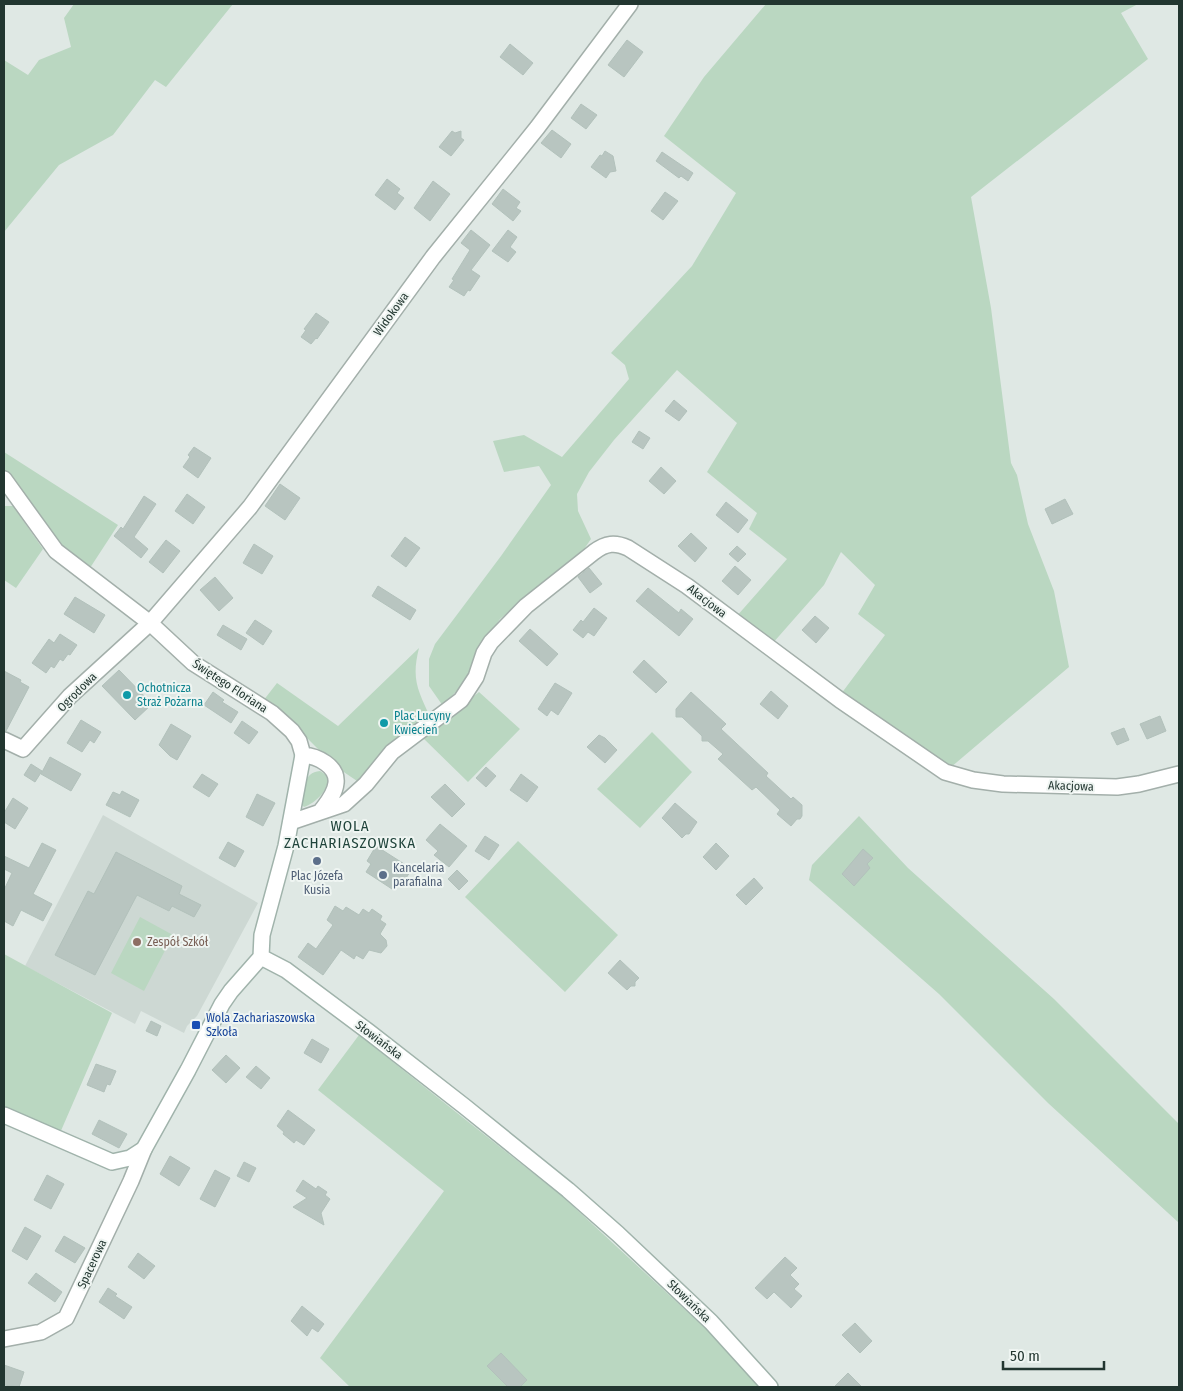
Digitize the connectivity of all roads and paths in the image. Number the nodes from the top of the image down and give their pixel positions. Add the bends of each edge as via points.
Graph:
1 (630, 4) edge
2 (4, 479) edge
3 (150, 623) junction
4 (4, 740) edge
5 (303, 755) junction
6 (331, 768) junction
7 (1179, 774) edge
8 (359, 790) junction
9 (321, 811) junction
10 (291, 822) junction
11 (261, 957) junction
12 (4, 1116) edge
13 (144, 1149) junction
14 (4, 1339) edge
15 (770, 1387) edge

1 - 3 street, Widokowa via 537,128 433,257 250,507
2 - 3 street, Świętego Floriana via 56,551
3 - 4 street, Ogrodowa via 70,696 23,749
3 - 5 street, Świętego Floriana via 193,662 272,713 299,740
5 - 6 street via 317,758
5 - 10 street
6 - 8 street
6 - 9 street via 336,782 329,802
7 - 8 street, Akacjowa via 1122,787 1003,784 946,772 832,694 687,586 628,548 612,544 594,552 526,606 491,642 476,677 461,700 392,752
8 - 9 street, Akacjowa via 344,804
9 - 10 street, Akacjowa
10 - 11 street via 262,935
11 - 13 street via 222,1004
11 - 15 street, Słowiańska via 286,970 369,1032 568,1190 711,1322
12 - 13 street via 112,1162 130,1158
13 - 14 street, Spacerowa via 66,1318 41,1332

